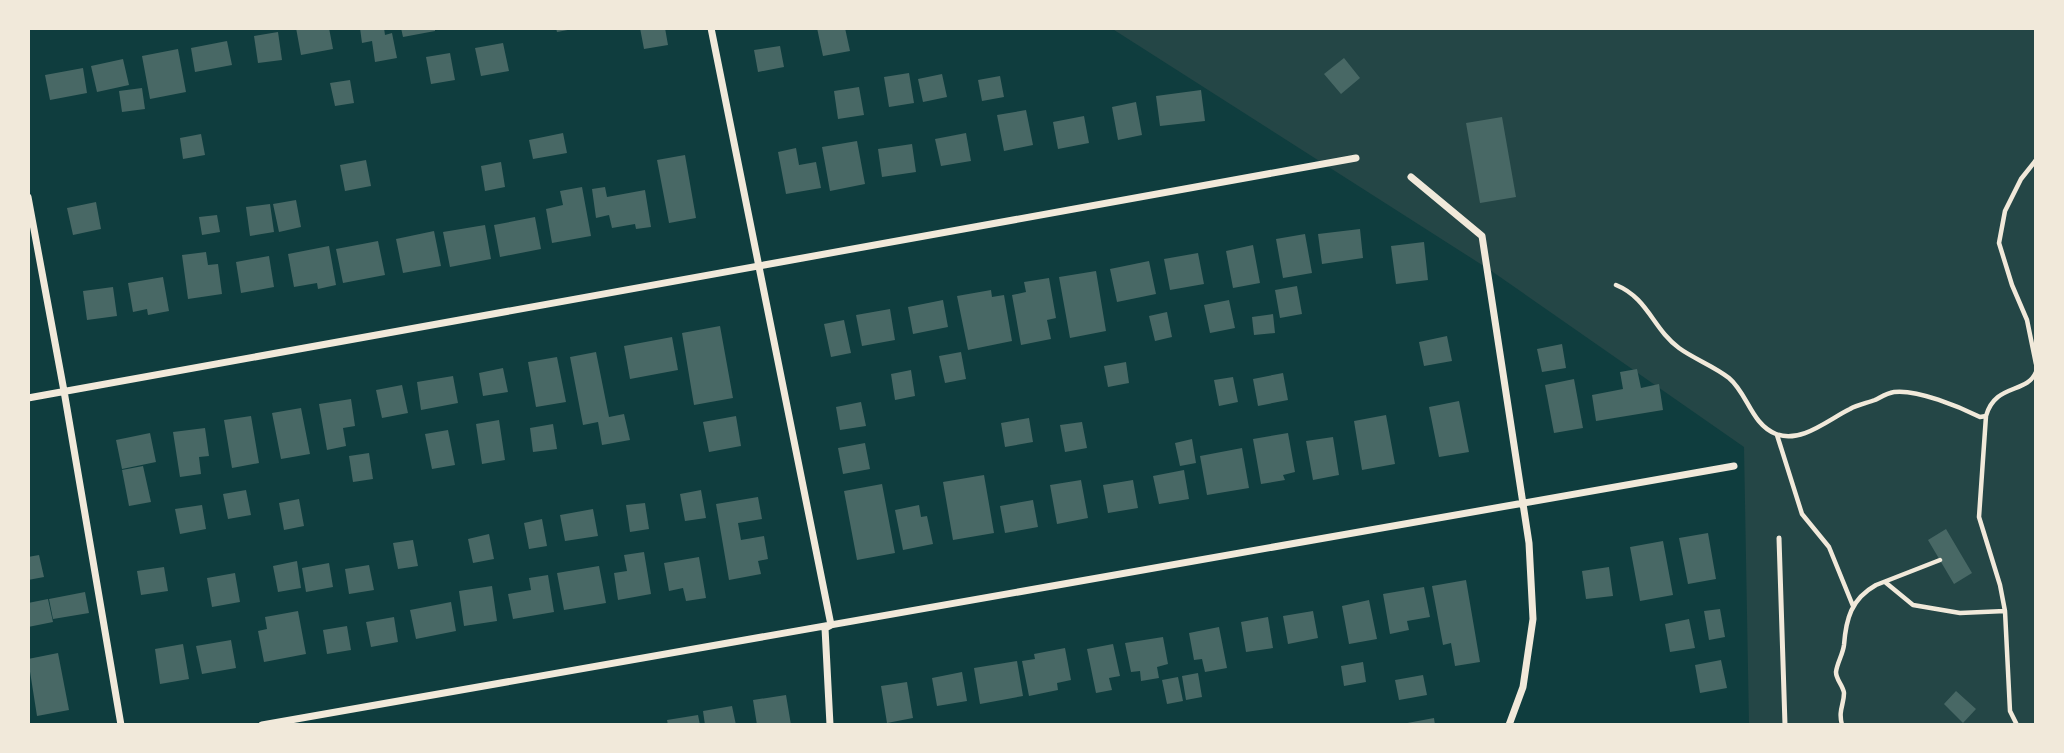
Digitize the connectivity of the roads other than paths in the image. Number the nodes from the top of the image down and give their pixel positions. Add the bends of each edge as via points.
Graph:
1 (711, 28) edge
2 (1356, 158) dead end
3 (1411, 177) dead end
4 (28, 197) edge
5 (759, 266) junction
6 (64, 391) junction
7 (28, 398) edge
8 (1734, 466) dead end
9 (1522, 504) junction
10 (1779, 538) dead end
11 (831, 625) junction
12 (121, 725) edge
13 (262, 725) edge
14 (830, 725) edge
15 (1509, 725) edge
16 (1785, 725) edge

1 - 5 street
2 - 5 street
3 - 9 street via 1482,236
4 - 6 street
5 - 6 street
5 - 11 street
6 - 7 street
6 - 12 street
8 - 9 street
9 - 11 street
9 - 15 street via 1533,619 1523,687
10 - 16 lane
11 - 13 street
11 - 14 street via 825,628

